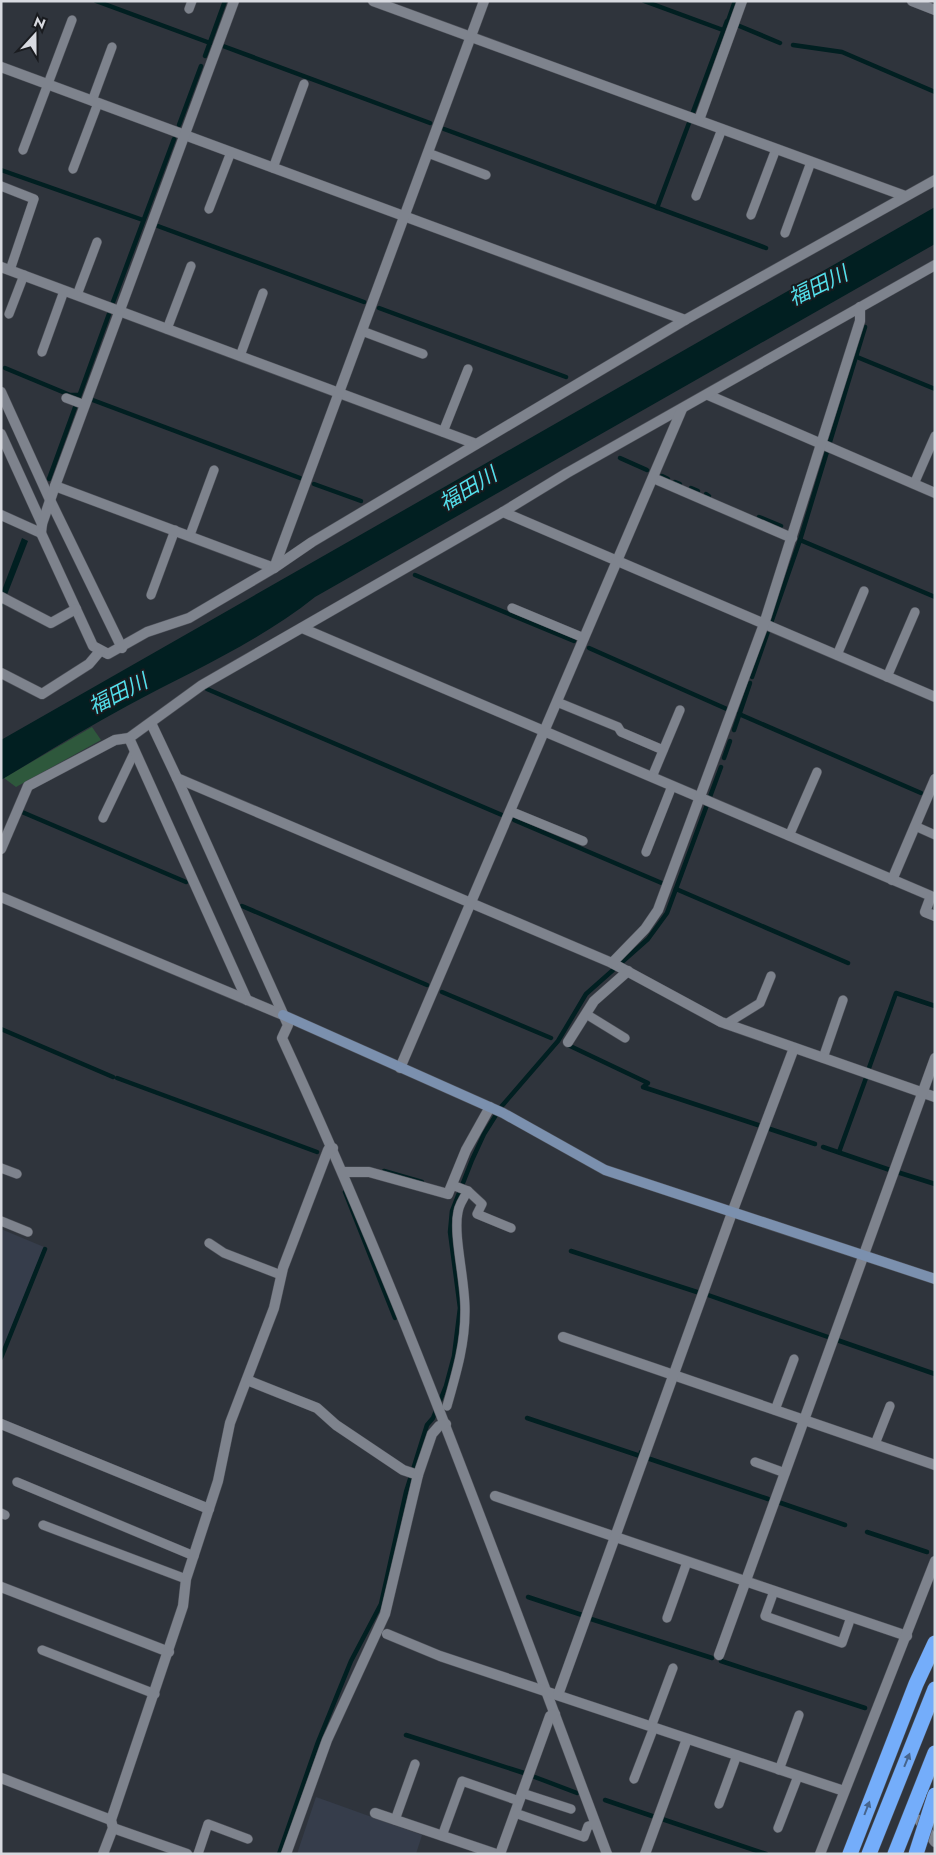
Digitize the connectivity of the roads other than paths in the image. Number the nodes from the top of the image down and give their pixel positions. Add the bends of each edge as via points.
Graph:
1 (234, 1) edge
2 (374, 1) edge
3 (484, 1) edge
4 (742, 1) edge
5 (912, 1) edge
6 (386, 3) edge
7 (935, 10) edge
8 (72, 20) dead end
9 (471, 37) junction
10 (112, 47) dead end
11 (1, 67) edge
12 (304, 84) dead end
13 (48, 85) junction
14 (95, 102) junction
15 (698, 120) junction
16 (722, 129) junction
17 (185, 135) junction
18 (776, 149) junction
19 (23, 150) dead end
20 (230, 152) junction
21 (428, 153) junction
22 (811, 162) junction
23 (273, 168) junction
24 (73, 170) dead end
25 (486, 175) dead end
26 (935, 180) edge
27 (1, 186) edge
28 (696, 196) dead end
29 (905, 196) junction
30 (209, 209) dead end
31 (751, 215) dead end
32 (404, 216) junction
33 (785, 232) dead end
34 (97, 242) dead end
35 (935, 265) edge
36 (191, 266) dead end
37 (5, 269) edge
38 (24, 275) junction
39 (64, 290) junction
40 (263, 293) dead end
41 (76, 295) junction
42 (860, 307) junction
43 (120, 311) junction
44 (9, 314) dead end
45 (685, 320) junction
46 (167, 329) junction
47 (362, 331) junction
48 (42, 352) dead end
49 (423, 354) dead end
50 (240, 356) junction
51 (468, 369) dead end
52 (1, 392) edge
53 (339, 393) junction
54 (708, 395) junction
55 (682, 409) junction
56 (443, 432) junction
57 (935, 436) edge
58 (2, 437) edge
59 (476, 444) junction
60 (827, 446) junction
61 (214, 470) dead end
62 (653, 478) junction
63 (914, 484) junction
64 (55, 486) junction
65 (935, 493) edge
66 (50, 500) junction
67 (503, 512) junction
68 (1, 515) edge
69 (42, 528) junction
70 (175, 530) junction
71 (190, 536) junction
72 (792, 538) junction
73 (617, 561) junction
74 (274, 568) junction
75 (864, 592) dead end
76 (151, 595) dead end
77 (4, 599) edge
78 (512, 608) dead end
79 (76, 609) junction
80 (915, 612) dead end
81 (767, 626) junction
82 (302, 628) junction
83 (584, 638) junction
84 (122, 648) junction
85 (100, 651) junction
86 (836, 655) junction
87 (1, 673) edge
88 (887, 677) junction
89 (935, 697) edge
90 (557, 702) junction
91 (680, 710) dead end
92 (151, 723) junction
93 (544, 731) junction
94 (129, 738) junction
95 (663, 750) junction
96 (135, 751) junction
97 (817, 772) dead end
98 (652, 777) junction
99 (177, 778) junction
100 (935, 780) edge
101 (672, 786) junction
102 (701, 798) junction
103 (510, 811) junction
104 (103, 818) dead end
105 (915, 826) junction
106 (935, 834) edge
107 (789, 836) junction
108 (583, 841) dead end
109 (1, 849) edge
110 (646, 852) dead end
111 (892, 880) junction
112 (1, 897) edge
113 (471, 903) junction
114 (935, 916) edge
115 (620, 967) junction
116 (772, 976) dead end
117 (247, 1000) junction
118 (843, 1000) dead end
119 (586, 1014) junction
120 (283, 1015) junction
121 (726, 1024) junction
122 (625, 1038) dead end
123 (568, 1042) dead end
124 (794, 1048) junction
125 (823, 1058) junction
126 (935, 1058) edge
127 (400, 1068) junction
128 (922, 1093) junction
129 (935, 1097) edge
130 (496, 1110) junction
131 (333, 1148) junction
132 (1, 1168) edge
133 (343, 1172) junction
134 (17, 1174) dead end
135 (453, 1185) junction
136 (466, 1190) junction
137 (733, 1210) junction
138 (1, 1221) edge
139 (511, 1228) dead end
140 (28, 1232) dead end
141 (209, 1243) dead end
142 (864, 1255) junction
143 (281, 1275) junction
144 (935, 1279) edge
145 (563, 1337) dead end
146 (794, 1359) dead end
147 (674, 1375) junction
148 (247, 1380) junction
149 (890, 1406) dead end
150 (444, 1409) junction
151 (775, 1410) junction
152 (804, 1420) junction
153 (1, 1424) edge
154 (446, 1424) junction
155 (875, 1444) junction
156 (756, 1462) dead end
157 (935, 1465) edge
158 (414, 1473) junction
159 (785, 1473) junction
160 (17, 1482) dead end
161 (495, 1496) dead end
162 (209, 1509) junction
163 (43, 1525) dead end
164 (615, 1537) junction
165 (194, 1556) junction
166 (935, 1561) edge
167 (687, 1562) junction
168 (186, 1579) junction
169 (745, 1581) junction
170 (1, 1587) edge
171 (774, 1591) junction
172 (851, 1617) junction
173 (667, 1618) dead end
174 (387, 1634) dead end
175 (907, 1636) junction
176 (935, 1643) edge
177 (42, 1650) dead end
178 (169, 1652) junction
179 (719, 1655) dead end
180 (673, 1668) dead end
181 (935, 1689) edge
182 (546, 1691) junction
183 (154, 1694) junction
184 (558, 1695) junction
185 (554, 1714) junction
186 (799, 1715) dead end
187 (652, 1727) junction
188 (687, 1739) junction
189 (935, 1752) edge
190 (737, 1756) junction
191 (415, 1764) dead end
192 (779, 1770) junction
193 (798, 1776) junction
194 (1, 1778) edge
195 (634, 1779) dead end
196 (935, 1780) edge
197 (844, 1791) junction
198 (935, 1795) edge
199 (521, 1797) junction
200 (719, 1804) dead end
201 (571, 1809) dead end
202 (375, 1813) dead end
203 (515, 1813) junction
204 (395, 1820) junction
205 (919, 1820) junction
206 (112, 1824) junction
207 (596, 1824) junction
208 (778, 1828) dead end
209 (442, 1836) junction
210 (248, 1839) dead end
211 (935, 1842) edge
212 (103, 1854) edge
213 (187, 1854) edge
214 (198, 1854) edge
215 (286, 1854) edge
216 (496, 1854) edge
217 (500, 1854) edge
218 (607, 1854) edge
219 (644, 1854) edge
220 (820, 1854) edge
221 (850, 1854) edge
222 (869, 1854) edge
223 (895, 1854) edge
224 (905, 1854) edge
225 (916, 1854) edge

1 - 17 street
2 - 6 street
3 - 9 street
4 - 15 street
5 - 7 street
6 - 9 street
8 - 13 lane
9 - 15 street
9 - 21 street
10 - 14 lane
11 - 13 street
12 - 23 lane
13 - 14 street
13 - 19 lane
14 - 17 street
14 - 24 lane
15 - 16 street
16 - 18 street
16 - 28 lane
17 - 20 street
17 - 43 street
18 - 22 street
18 - 31 lane
20 - 23 street
20 - 30 lane
21 - 25 lane
21 - 32 street
22 - 29 street
22 - 33 lane
23 - 32 street
26 - 29 street
27 - 37 lane via 34,199
29 - 45 street
32 - 45 street
32 - 47 street
34 - 41 lane
35 - 42 street
36 - 46 lane
37 - 38 street
38 - 39 street
38 - 44 lane
39 - 41 street
39 - 48 lane
40 - 50 lane
41 - 43 street
42 - 54 street
42 - 60 street via 860,321
43 - 46 street
43 - 64 street via 76,402
45 - 59 street
46 - 50 street
47 - 49 lane
47 - 53 street
50 - 53 street
51 - 56 lane
52 - 66 street
53 - 56 street
53 - 74 street
54 - 55 street
54 - 60 street
55 - 62 street
55 - 67 street
56 - 59 street
57 - 63 lane
58 - 69 street
59 - 74 street
60 - 63 street
60 - 72 street
61 - 71 lane
62 - 72 street
62 - 73 street
63 - 65 street
64 - 66 street
64 - 70 street
66 - 69 street
66 - 84 street
67 - 73 street
67 - 82 street
68 - 69 street
69 - 79 street
70 - 71 street
70 - 76 lane
71 - 74 street
72 - 81 street
73 - 81 street
73 - 83 street
74 - 84 street via 189,618 147,632
75 - 86 lane
77 - 79 street via 51,623
78 - 83 lane
79 - 85 street via 93,646
80 - 88 lane
81 - 86 street
81 - 102 street
82 - 92 street via 202,685
82 - 93 street
83 - 90 street
84 - 85 street via 108,654
85 - 87 street via 90,664 42,694
86 - 88 street
88 - 89 street
90 - 93 street
90 - 95 lane
91 - 95 lane
92 - 94 street
92 - 99 street
93 - 98 street
93 - 103 street
94 - 96 street
94 - 109 street via 115,740 28,786
95 - 98 lane
96 - 104 lane
96 - 117 street
97 - 107 lane
98 - 101 street
99 - 113 street
99 - 120 street
100 - 105 street
101 - 102 street
101 - 110 lane
102 - 107 street
102 - 115 street via 658,910
103 - 108 lane
103 - 113 street
105 - 106 lane
105 - 111 street
107 - 111 street
111 - 114 street via 931,896 925,912
112 - 117 street
113 - 115 street
113 - 127 street
115 - 119 street
115 - 121 street
116 - 121 lane via 760,1003
117 - 120 street
118 - 125 lane
119 - 122 lane
119 - 123 street
120 - 127 street
120 - 131 street via 288,1026 282,1038
121 - 124 street
124 - 125 street
124 - 137 street
125 - 128 street
126 - 128 street
127 - 130 street
128 - 129 street
128 - 142 street
130 - 135 street via 466,1150
130 - 137 street via 605,1170
131 - 133 street
131 - 143 street via 328,1150
132 - 134 lane
133 - 135 street via 369,1172 448,1194
133 - 150 street via 435,1396
135 - 136 lane
136 - 139 lane via 482,1204 478,1214
136 - 150 lane via 458,1211 457,1230 464,1282 465,1328 460,1363
137 - 142 street
137 - 147 street
138 - 140 lane
141 - 143 lane via 224,1253
142 - 144 street
142 - 152 street
143 - 148 street via 274,1308
145 - 147 street
146 - 151 lane
147 - 151 street
147 - 164 street
148 - 158 street via 317,1408 336,1425
148 - 162 street via 230,1423
149 - 155 lane
150 - 154 street
151 - 152 street
152 - 155 street
152 - 159 street
153 - 162 street
154 - 158 street via 432,1434
154 - 182 street
155 - 157 street
156 - 159 lane
158 - 215 street via 385,1614 327,1740
159 - 169 street
160 - 165 lane
161 - 164 street
162 - 165 street
163 - 168 lane
164 - 167 street
164 - 184 street
165 - 168 street
166 - 175 street
167 - 169 street
167 - 173 lane
168 - 178 street via 183,1606
169 - 171 street
169 - 179 street
170 - 178 street
171 - 172 street
171 - 172 lane via 765,1616 842,1643
172 - 175 street
174 - 182 street via 440,1656
175 - 197 street
221 -> 176 highway
177 - 183 lane
178 - 183 street
180 - 187 lane
222 -> 181 highway
182 - 184 street
182 - 185 street
183 - 206 street
184 - 187 street
185 - 199 street via 550,1716
185 - 207 street
186 - 192 lane
187 - 188 street
187 - 195 lane
188 - 190 street
188 - 219 street
189 - 223 highway
190 - 192 street
190 - 200 lane
191 - 204 lane
192 - 193 street
193 - 197 street
193 - 208 lane
194 - 206 street
196 - 205 highway
197 - 220 street
198 - 225 highway, bridge
199 - 201 lane
199 - 203 street
199 - 209 lane via 462,1781
202 - 204 street
203 - 207 lane via 584,1837 588,1826
203 - 217 street
204 - 209 street
205 - 211 street
205 - 224 highway
206 - 212 street
206 - 213 street
207 - 218 street
209 - 216 street
210 - 214 lane via 208,1824

